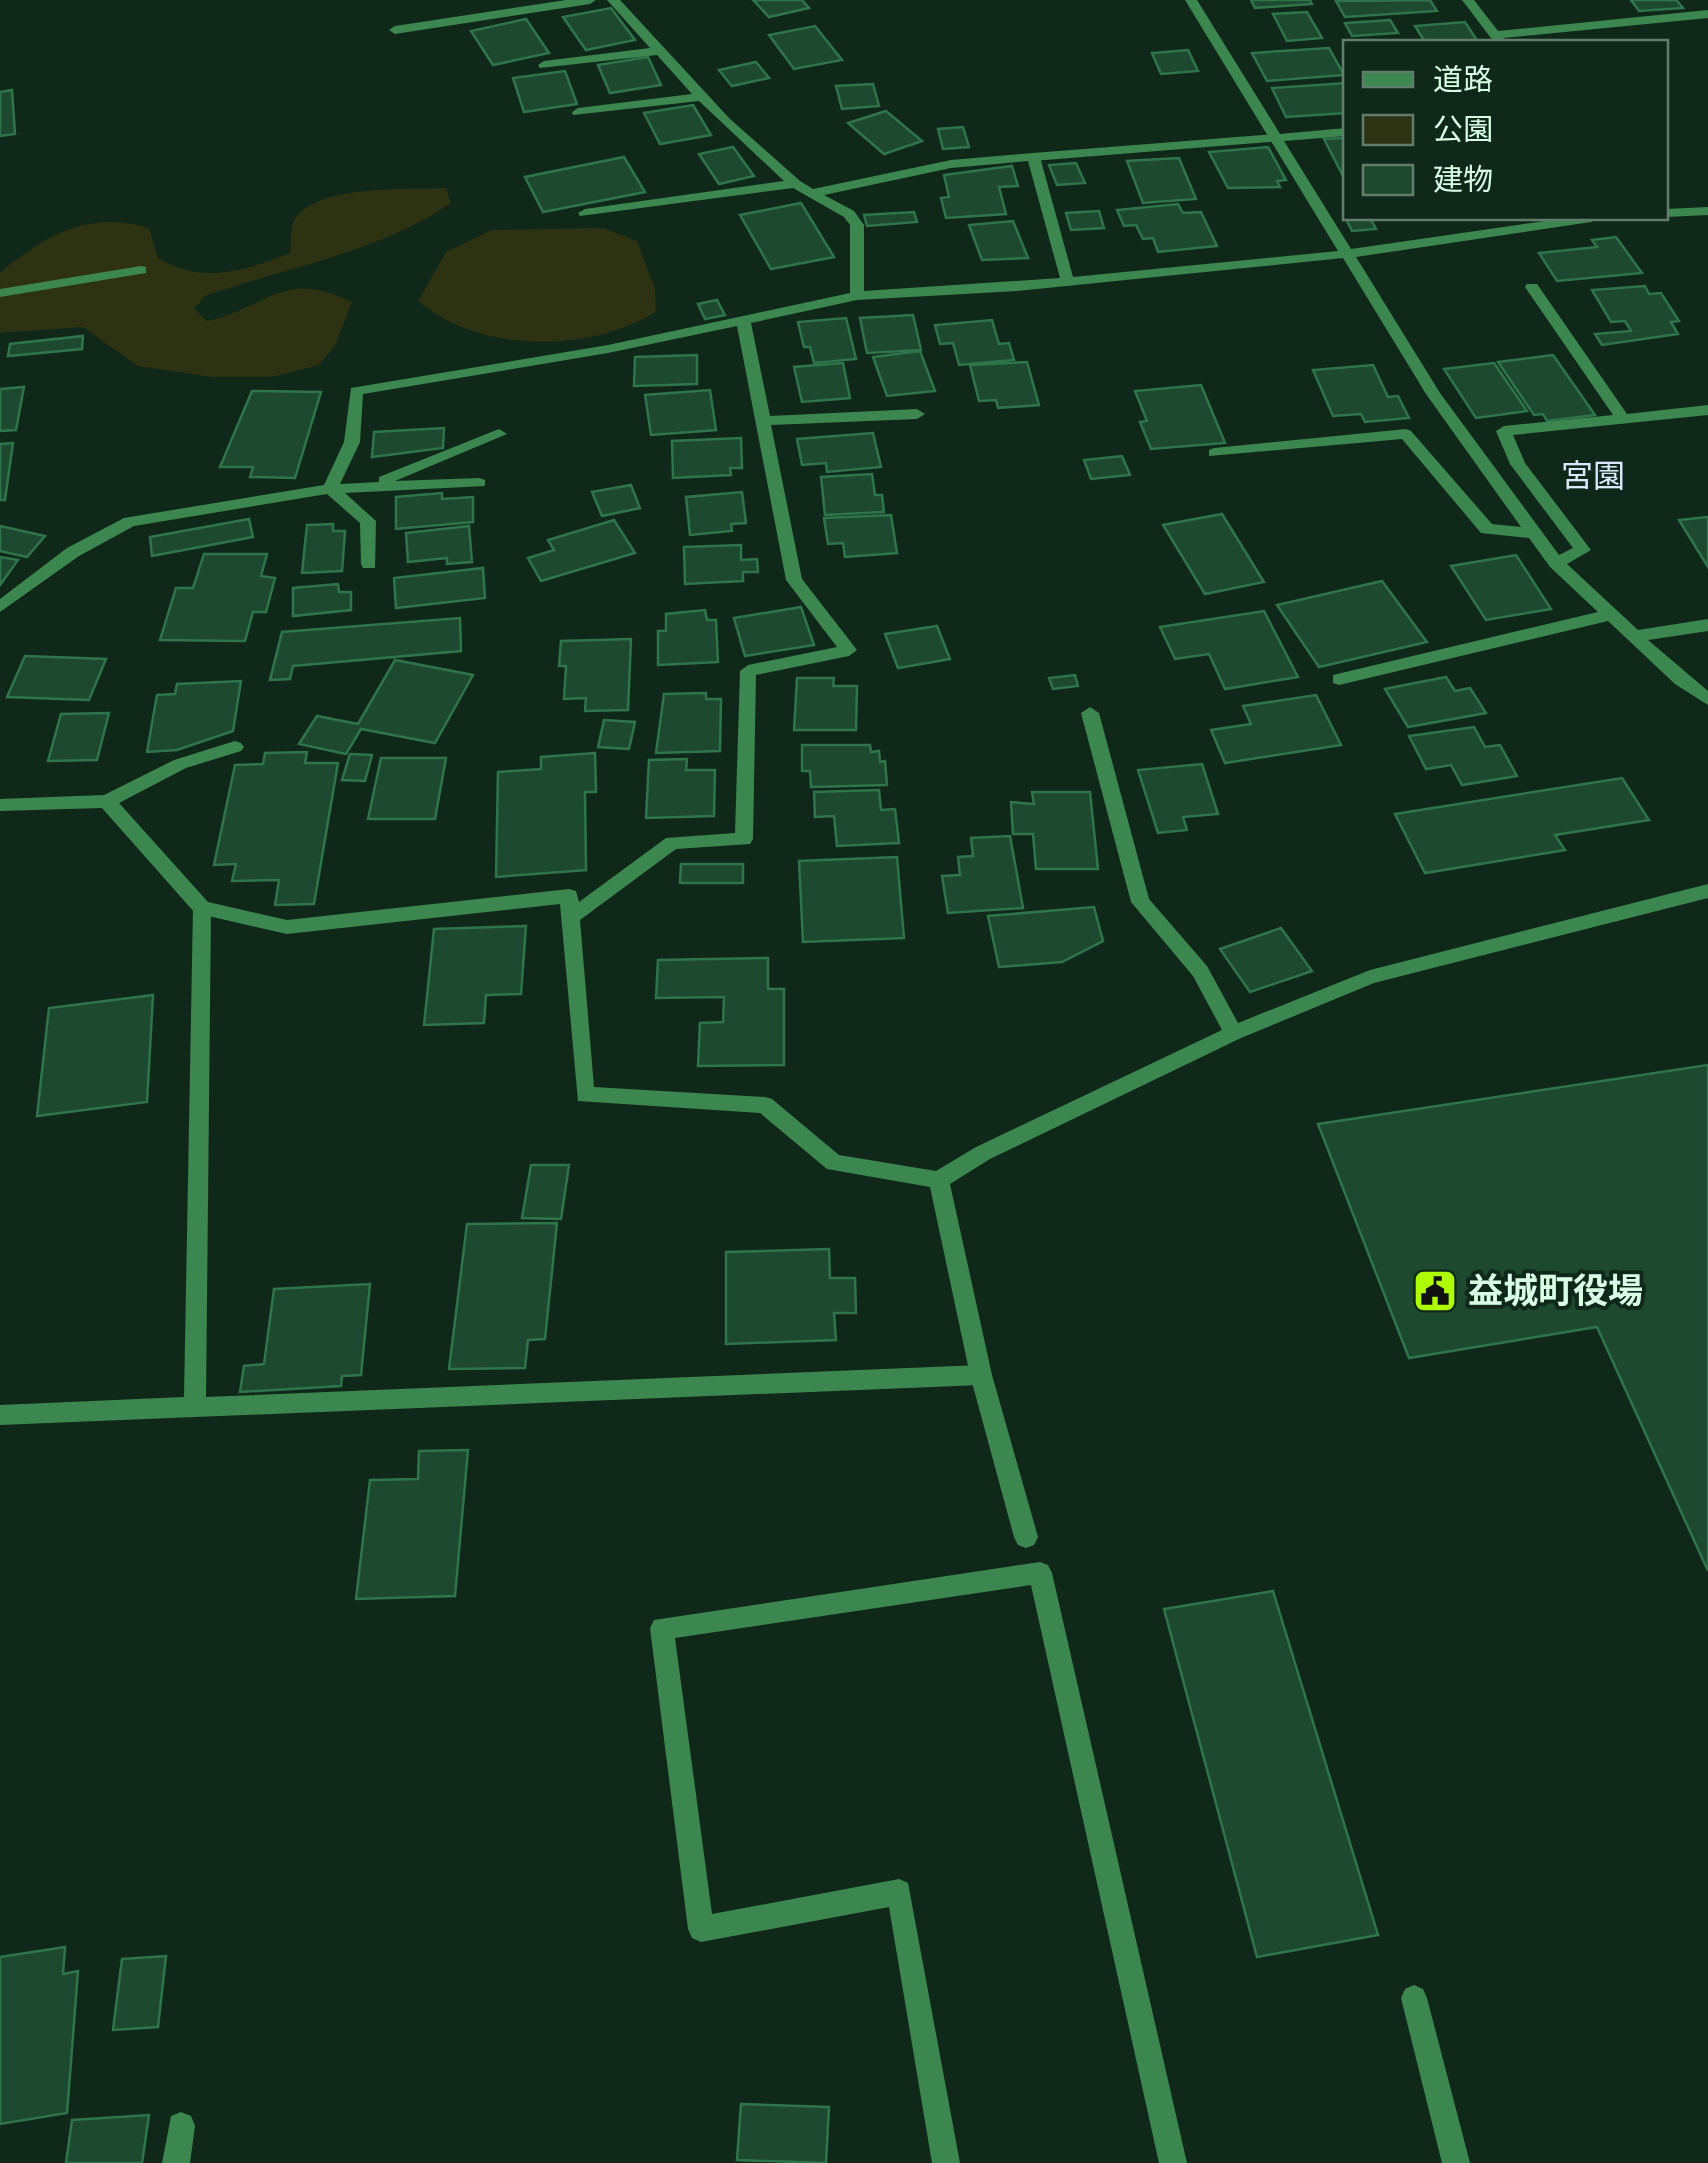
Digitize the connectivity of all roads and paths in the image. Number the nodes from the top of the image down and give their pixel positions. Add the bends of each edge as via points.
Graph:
1 (590, 0) edge
2 (613, 0) edge
3 (1191, 0) edge
4 (1468, 0) edge
5 (1708, 14) edge
6 (396, 30) dead end
7 (1497, 38) edge
8 (658, 50) junction
9 (544, 65) dead end
10 (699, 97) junction
11 (578, 112) dead end
12 (1343, 132) edge
13 (1276, 138) junction
14 (1032, 157) junction
15 (795, 184) junction
16 (812, 193) junction
17 (1708, 211) edge
18 (1668, 213) edge
19 (585, 214) dead end
20 (1577, 220) edge
21 (1344, 254) junction
22 (141, 270) dead end
23 (1067, 280) junction
24 (1532, 287) dead end
25 (0, 294) edge
26 (857, 296) junction
27 (743, 319) junction
28 (1708, 410) edge
29 (916, 414) dead end
30 (1623, 419) junction
31 (763, 421) junction
32 (500, 434) dead end
33 (1214, 452) dead end
34 (479, 482) dead end
35 (369, 487) junction
36 (330, 489) junction
37 (1534, 533) junction
38 (1556, 563) junction
39 (369, 564) dead end
40 (0, 607) edge
41 (1613, 614) junction
42 (1708, 625) edge
43 (1638, 636) junction
44 (1339, 679) dead end
45 (1708, 698) edge
46 (1090, 713) dead end
47 (234, 747) dead end
48 (107, 801) junction
49 (0, 805) edge
50 (1708, 891) edge
51 (202, 908) junction
52 (570, 917) junction
53 (1234, 1033) junction
54 (939, 1180) junction
55 (980, 1375) junction
56 (195, 1408) junction
57 (0, 1415) edge
58 (1026, 1536) dead end
59 (1414, 1998) dead end
60 (180, 2126) dead end
61 (176, 2163) edge
62 (946, 2163) edge
63 (1173, 2163) edge
64 (1456, 2163) edge

1 - 6 street
2 - 8 street
3 - 13 street
4 - 7 street
5 - 7 street
8 - 9 street
8 - 10 street
10 - 11 street
10 - 15 street
12 - 13 street
13 - 14 street
13 - 21 street
14 - 16 street via 950,164
14 - 23 street
15 - 16 street
15 - 19 street
16 - 26 street via 857,225
17 - 18 street
20 - 21 street
21 - 23 street
21 - 37 street via 1433,394
22 - 25 street
23 - 26 street
24 - 30 street
26 - 27 street
27 - 31 street
27 - 36 street via 608,350 356,390 352,442
28 - 30 street
29 - 31 street
30 - 38 street via 1504,431 1518,464 1583,550
31 - 52 street via 794,580 849,650 748,671 744,839 672,843
32 - 35 street
33 - 37 street via 1406,434 1487,528
34 - 35 street
35 - 36 street
36 - 39 street via 368,521
36 - 40 street via 130,522 74,552
37 - 38 street
38 - 41 street
41 - 43 street
41 - 44 street
42 - 43 street
43 - 45 street
46 - 53 street via 1140,902 1200,971
47 - 48 street via 180,764
48 - 49 street
48 - 51 street
50 - 53 street via 1370,976
51 - 52 street via 287,927 569,896
51 - 56 street
52 - 54 street via 584,1095 765,1106 834,1162
53 - 54 street
54 - 55 street
55 - 56 street
55 - 58 street
56 - 57 street
59 - 64 street
60 - 61 street
62 - 63 street via 899,1892 700,1929 662,1628 1040,1572

